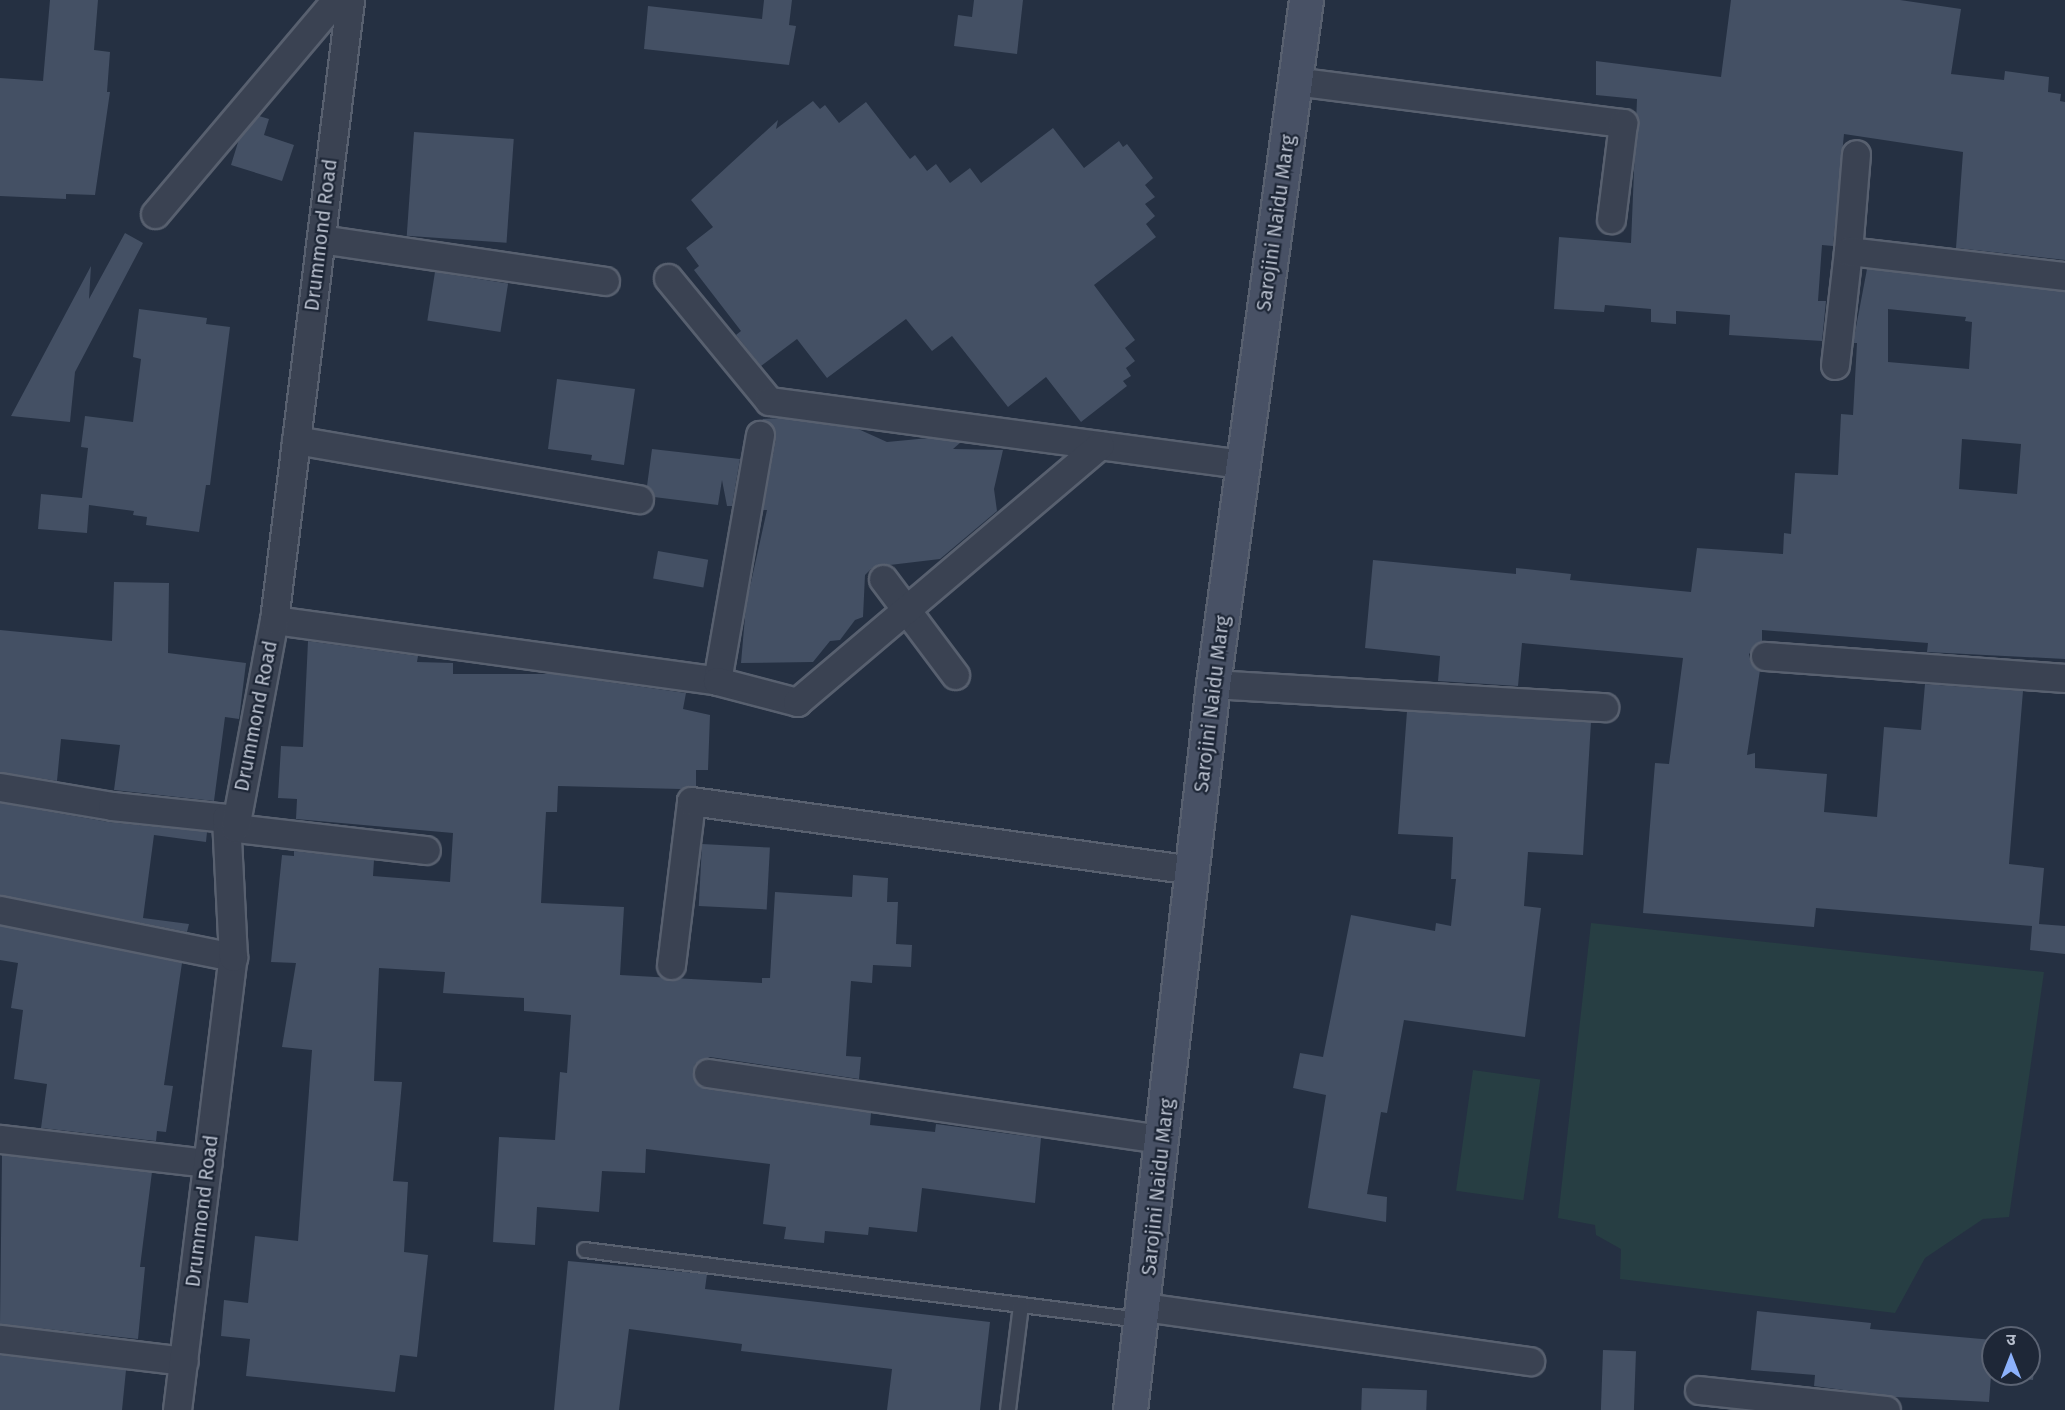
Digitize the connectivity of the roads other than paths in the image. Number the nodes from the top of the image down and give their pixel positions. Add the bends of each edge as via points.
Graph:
1 (336, 0) edge
2 (350, 0) edge
3 (1306, 0) edge
4 (1295, 81) junction
5 (1856, 154) dead end
6 (155, 214) dead end
7 (1611, 219) dead end
8 (321, 239) junction
9 (1848, 251) junction
10 (2065, 276) edge
11 (669, 278) dead end
12 (605, 281) dead end
13 (1834, 364) dead end
14 (760, 435) dead end
15 (296, 440) junction
16 (1100, 445) junction
17 (1243, 464) junction
18 (639, 499) dead end
19 (883, 579) dead end
20 (907, 609) junction
21 (274, 620) junction
22 (1765, 656) dead end
23 (955, 675) dead end
24 (2065, 678) edge
25 (717, 681) junction
26 (1213, 684) junction
27 (1604, 706) dead end
28 (0, 787) edge
29 (230, 823) junction
30 (426, 850) dead end
31 (1193, 870) junction
32 (0, 910) edge
33 (233, 957) junction
34 (671, 965) dead end
35 (708, 1073) dead end
36 (0, 1139) edge
37 (1163, 1139) junction
38 (208, 1163) junction
39 (585, 1250) dead end
40 (1021, 1305) junction
41 (1143, 1314) junction
42 (0, 1339) edge
43 (184, 1361) junction
44 (1530, 1361) dead end
45 (1699, 1390) dead end
46 (177, 1410) edge
47 (1008, 1410) edge
48 (1130, 1410) edge
49 (1886, 1410) edge

1 - 6 street
2 - 8 street, Drummond Road
3 - 4 main road, Sarojini Naidu Marg
4 - 7 street via 1623,123
4 - 17 main road, Sarojini Naidu Marg
5 - 9 street
8 - 12 street
8 - 15 street, Drummond Road
9 - 10 street
9 - 13 street
11 - 16 street via 769,401
14 - 25 street
15 - 18 street
15 - 21 street, Drummond Road
16 - 17 street
16 - 20 street
17 - 26 main road, Sarojini Naidu Marg
19 - 20 street
20 - 23 street
20 - 25 street via 797,702
21 - 25 street
21 - 29 street, Drummond Road
22 - 24 street
26 - 27 street
26 - 31 main road, Sarojini Naidu Marg
28 - 29 street
29 - 30 street
29 - 33 street, Drummond Road
31 - 34 street via 691,801
31 - 37 main road, Sarojini Naidu Marg
32 - 33 street
33 - 38 street, Drummond Road
35 - 37 street
36 - 38 street
37 - 41 main road, Sarojini Naidu Marg
38 - 43 street, Drummond Road
39 - 40 lane
40 - 41 lane
40 - 47 lane
41 - 44 street
41 - 48 main road, Sarojini Naidu Marg
42 - 43 street
43 - 46 street, Drummond Road
45 - 49 street

